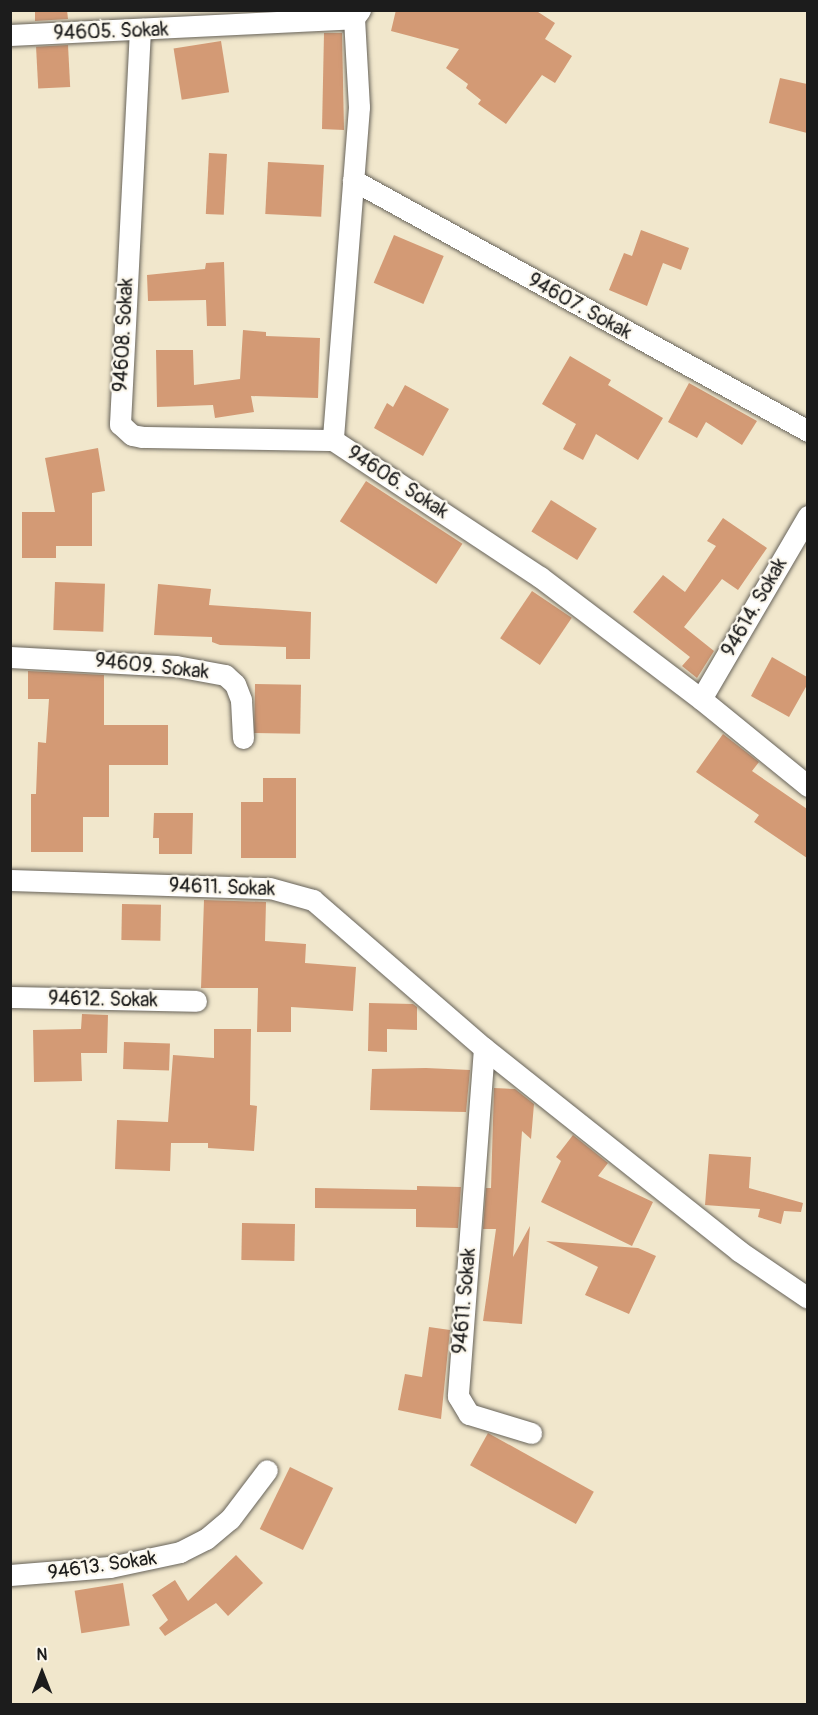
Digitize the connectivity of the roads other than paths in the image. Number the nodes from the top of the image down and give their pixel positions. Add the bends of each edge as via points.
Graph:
1 (357, 14) edge
2 (140, 29) junction
3 (10, 35) edge
4 (353, 180) junction
5 (807, 431) edge
6 (333, 440) junction
7 (807, 516) edge
8 (10, 657) edge
9 (701, 699) junction
10 (243, 738) dead end
11 (807, 786) edge
12 (10, 880) edge
13 (10, 996) edge
14 (196, 1000) dead end
15 (484, 1048) junction
16 (807, 1298) edge
17 (531, 1433) dead end
18 (267, 1470) dead end
19 (10, 1575) edge

1 - 2 street, 94605. Sokak
1 - 4 street, 94606. Sokak via 360,72
2 - 3 street, 94605. Sokak
2 - 6 street, 94608. Sokak via 120,424 132,435 142,437
4 - 5 street, 94607. Sokak
4 - 6 street, 94606. Sokak
6 - 9 street, 94606. Sokak via 540,577
7 - 9 street, 94614. Sokak
8 - 10 street, 94609. Sokak via 176,666 225,675 235,684 241,700
9 - 11 street, 94606. Sokak
12 - 15 street, 94611. Sokak via 244,886 293,891 313,900
13 - 14 street, 94612. Sokak
15 - 16 street, 94611. Sokak via 739,1251
15 - 17 street, 94611. Sokak via 458,1396 469,1414
18 - 19 street, 94613. Sokak via 230,1519 206,1539 180,1552 110,1567

